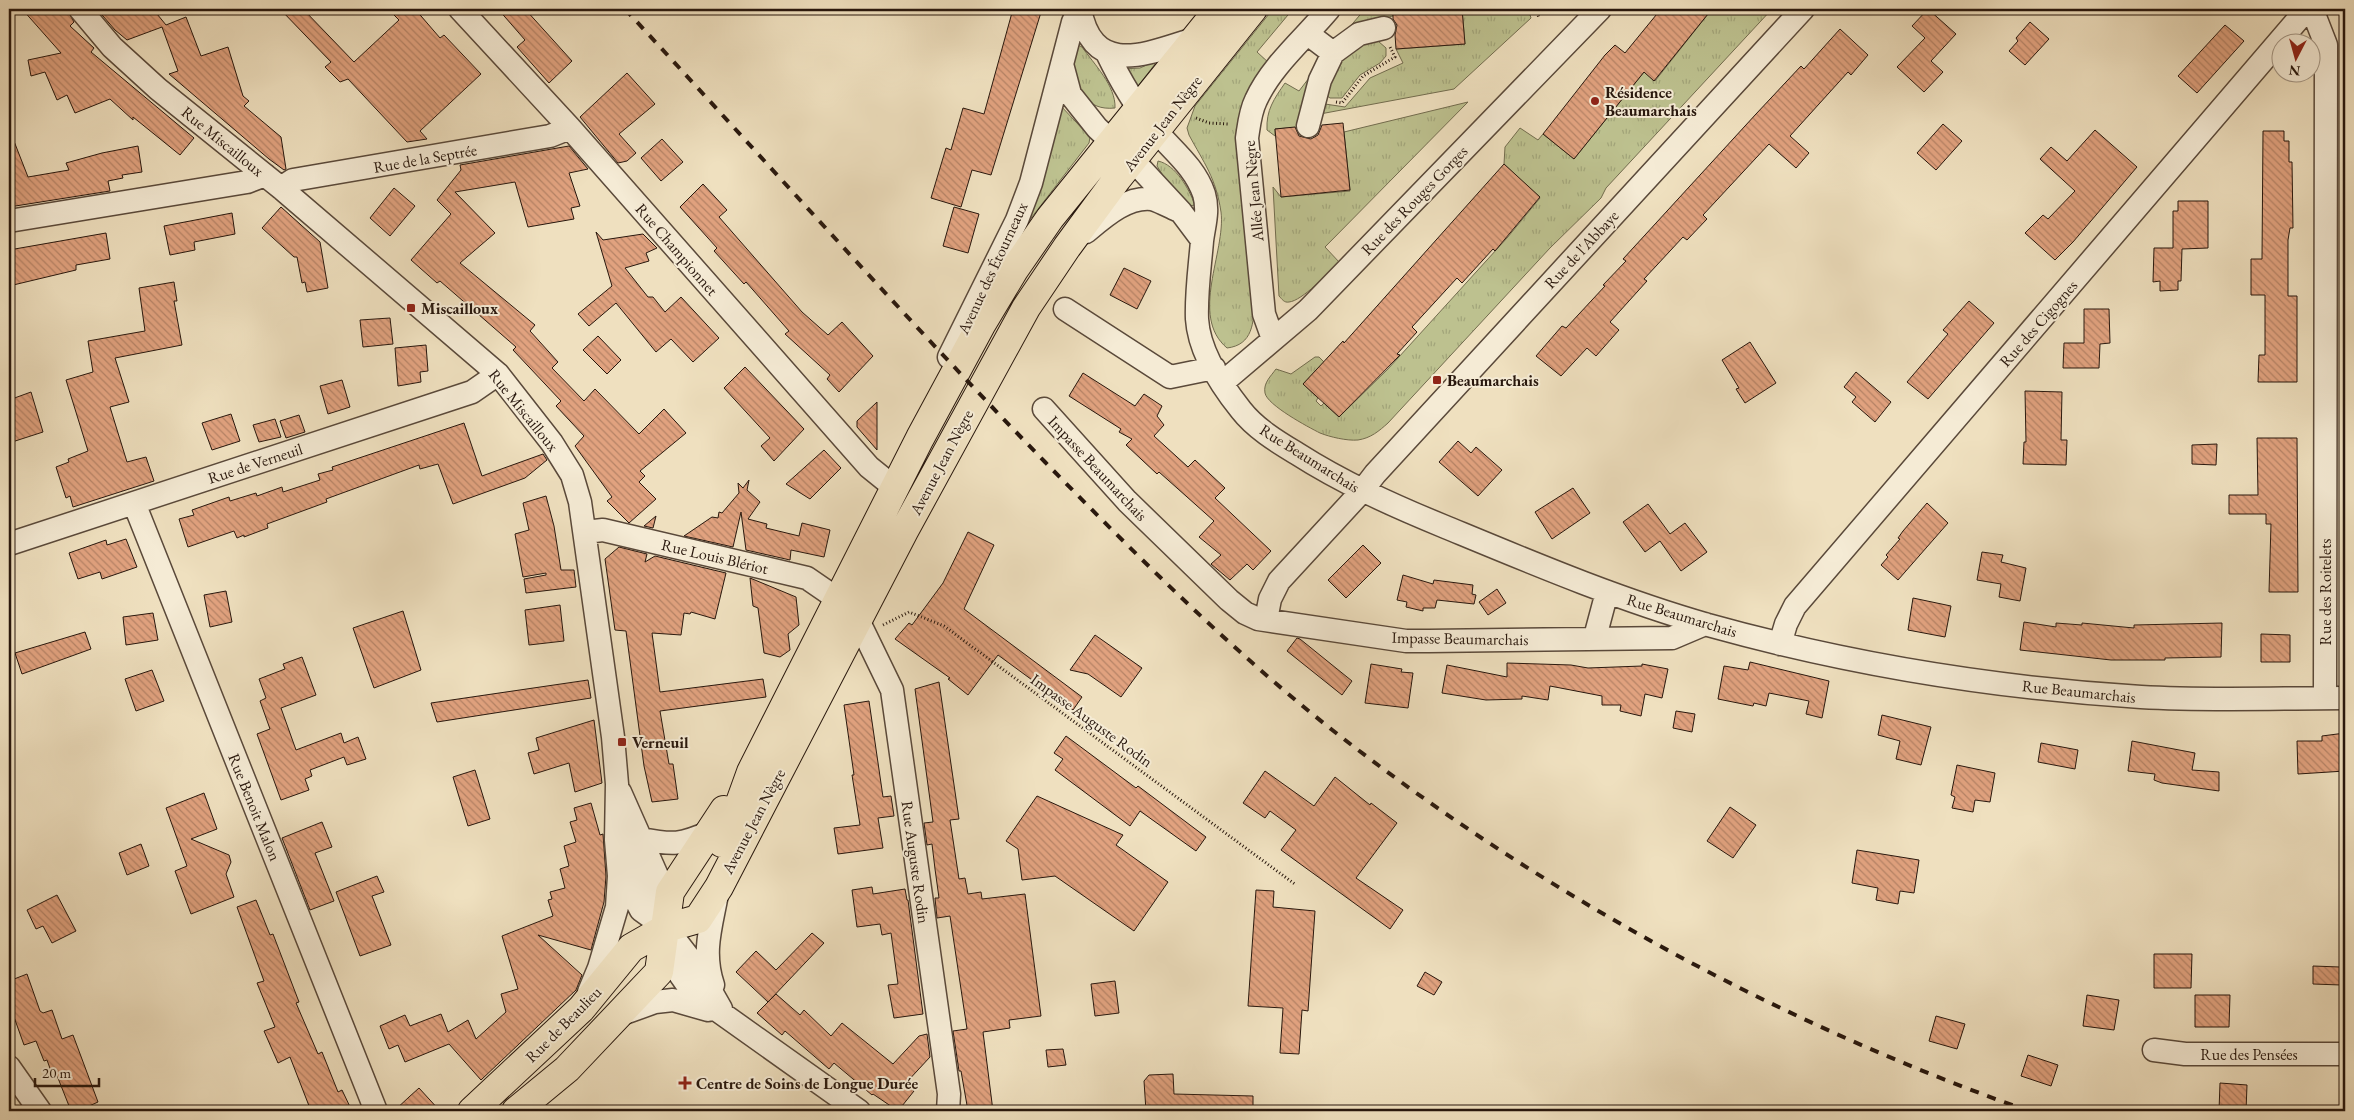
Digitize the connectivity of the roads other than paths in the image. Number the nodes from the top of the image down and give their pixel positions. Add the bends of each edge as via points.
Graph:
1 (80, 9) edge
2 (460, 9) edge
3 (1080, 9) edge
4 (1219, 9) edge
5 (1253, 9) edge
6 (1329, 9) edge
7 (1600, 9) edge
8 (1803, 9) edge
9 (2307, 9) edge
10 (2312, 9) edge
11 (1380, 28) road end
12 (1308, 34) junction
13 (1194, 39) junction
14 (1106, 53) junction
15 (1333, 53) junction
16 (1062, 63) junction
17 (1138, 108) junction
18 (1308, 126) dead end
19 (570, 128) junction
20 (1155, 131) junction
21 (1112, 142) junction
22 (1132, 161) junction
23 (273, 181) junction
24 (1181, 212) junction
25 (9, 221) edge
26 (1202, 240) junction
27 (1067, 247) junction
28 (1065, 309) dead end
29 (1273, 339) junction
30 (498, 374) junction
31 (1218, 376) junction
32 (1044, 409) dead end
33 (920, 438) junction
34 (895, 488) junction
35 (1362, 491) junction
36 (134, 503) junction
37 (585, 532) junction
38 (9, 544) edge
39 (1607, 592) junction
40 (839, 600) junction
41 (1266, 620) junction
42 (1705, 624) junction
43 (861, 627) junction
44 (1595, 638) junction
45 (1780, 644) junction
46 (2335, 698) edge
47 (751, 772) junction
48 (617, 784) junction
49 (617, 810) junction
50 (710, 832) junction
51 (642, 839) junction
52 (616, 840) junction
53 (719, 887) junction
54 (666, 928) junction
55 (582, 1009) junction
56 (724, 1014) junction
57 (617, 1015) junction
58 (2154, 1050) dead end
59 (2345, 1054) edge
60 (9, 1068) edge
61 (40, 1111) edge
62 (376, 1111) edge
63 (472, 1111) edge
64 (495, 1111) edge
65 (516, 1111) edge
66 (859, 1111) edge
67 (948, 1111) edge

1 - 23 street, Rue Miscailloux via 112,47 158,89
2 - 19 street, Rue Championnet
3 - 14 street, Rue Beaumarchais via 1083,26 1092,41
3 - 16 street, Avenue des Étourneaux via 1073,22
4 - 13 main road, Avenue Jean Nègre
5 - 20 main road, Avenue Jean Nègre
6 - 12 street, Allée Jean Nègre
7 - 29 street, Rue des Rouges Gorges via 1308,310
8 - 35 street, Rue de l'Abbaye
9 - 45 street, Rue des Cigognes via 1795,606
10 - 46 street, Rue des Roitelets via 2326,45
11 - 15 street via 1359,34
12 - 15 street
12 - 29 street, Allée Jean Nègre via 1276,69 1256,100 1247,138 1264,314
13 - 14 street via 1136,55
13 - 17 main road, Avenue Jean Nègre
14 - 17 street, Rue Beaumarchais
15 - 18 street via 1320,80
16 - 21 street via 1070,94
16 - 33 street, Avenue des Étourneaux via 1031,183 1017,220 935,385
17 - 20 street, Rue Beaumarchais
17 - 21 main road, Avenue Jean Nègre
19 - 23 street, Rue de la Septrée via 550,136
19 - 34 street, Rue Championnet via 869,467
20 - 22 main road, Avenue Jean Nègre
20 - 26 street, Rue Beaumarchais via 1186,162 1203,194 1207,213
21 - 22 street
21 - 33 main road, Avenue Jean Nègre via 1050,218 1014,270
22 - 24 street
22 - 27 main road, Avenue Jean Nègre
23 - 25 street, Rue de la Septrée via 247,182
23 - 30 street, Rue Miscailloux
24 - 26 street
24 - 27 street via 1152,199 1134,201 1110,212
26 - 31 street, Rue Beaumarchais via 1197,323 1205,353
27 - 43 main road, Avenue Jean Nègre via 1026,308 988,376
28 - 31 street via 1170,376
29 - 31 street, Rue des Rouges Gorges
30 - 36 street, Rue de Verneuil via 472,392
30 - 37 street, Rue Miscailloux via 552,443 572,475
31 - 35 street, Rue Beaumarchais via 1242,412 1269,436
32 - 41 street, Impasse Beaumarchais via 1126,501 1229,600 1245,614
33 - 34 main road, Avenue Jean Nègre
34 - 40 main road, Avenue Jean Nègre
35 - 39 street, Rue Beaumarchais
35 - 41 street via 1279,581 1270,600
36 - 38 street, Rue de Verneuil
36 - 62 street, Rue Benoit Malon
37 - 40 street, Rue Louis Blériot via 603,530 807,578
37 - 48 street, Rue Miscailloux
39 - 42 street, Rue Beaumarchais
39 - 44 street
40 - 47 main road, Avenue Jean Nègre
41 - 44 street, Impasse Beaumarchais via 1406,641
42 - 44 street, Impasse Beaumarchais via 1672,638
42 - 45 street, Rue Beaumarchais
43 - 53 main road, Avenue Jean Nègre
43 - 67 street, Rue Auguste Rodin via 892,690 949,1094
45 - 46 street, Rue Beaumarchais via 1949,676 2068,691 2145,697
47 - 50 main road, Avenue Jean Nègre
47 - 54 main road, Avenue Jean Nègre via 733,822 693,902
48 - 49 street, Rue Miscailloux
48 - 51 street
49 - 52 street, Rue Miscailloux
49 - 54 street via 632,860
50 - 51 street via 685,843
50 - 54 main road, Avenue Jean Nègre via 670,892
51 - 54 street via 660,880
52 - 54 street via 641,910
52 - 55 street via 617,907 599,968
53 - 54 main road, Avenue Jean Nègre via 698,919
53 - 56 street via 708,942 707,967
54 - 55 main road, Rue de Beaulieu via 631,948
54 - 56 street via 679,973 693,993
54 - 57 main road, Rue de Beaulieu via 658,972
54 - 64 main road via 613,996
55 - 63 main road, Rue de Beaulieu
56 - 57 street, Rue de Beaulieu via 672,1000 655,1002
56 - 66 street
57 - 65 main road, Rue de Beaulieu via 567,1069
58 - 59 street, Rue des Pensées via 2185,1054
60 - 61 street

